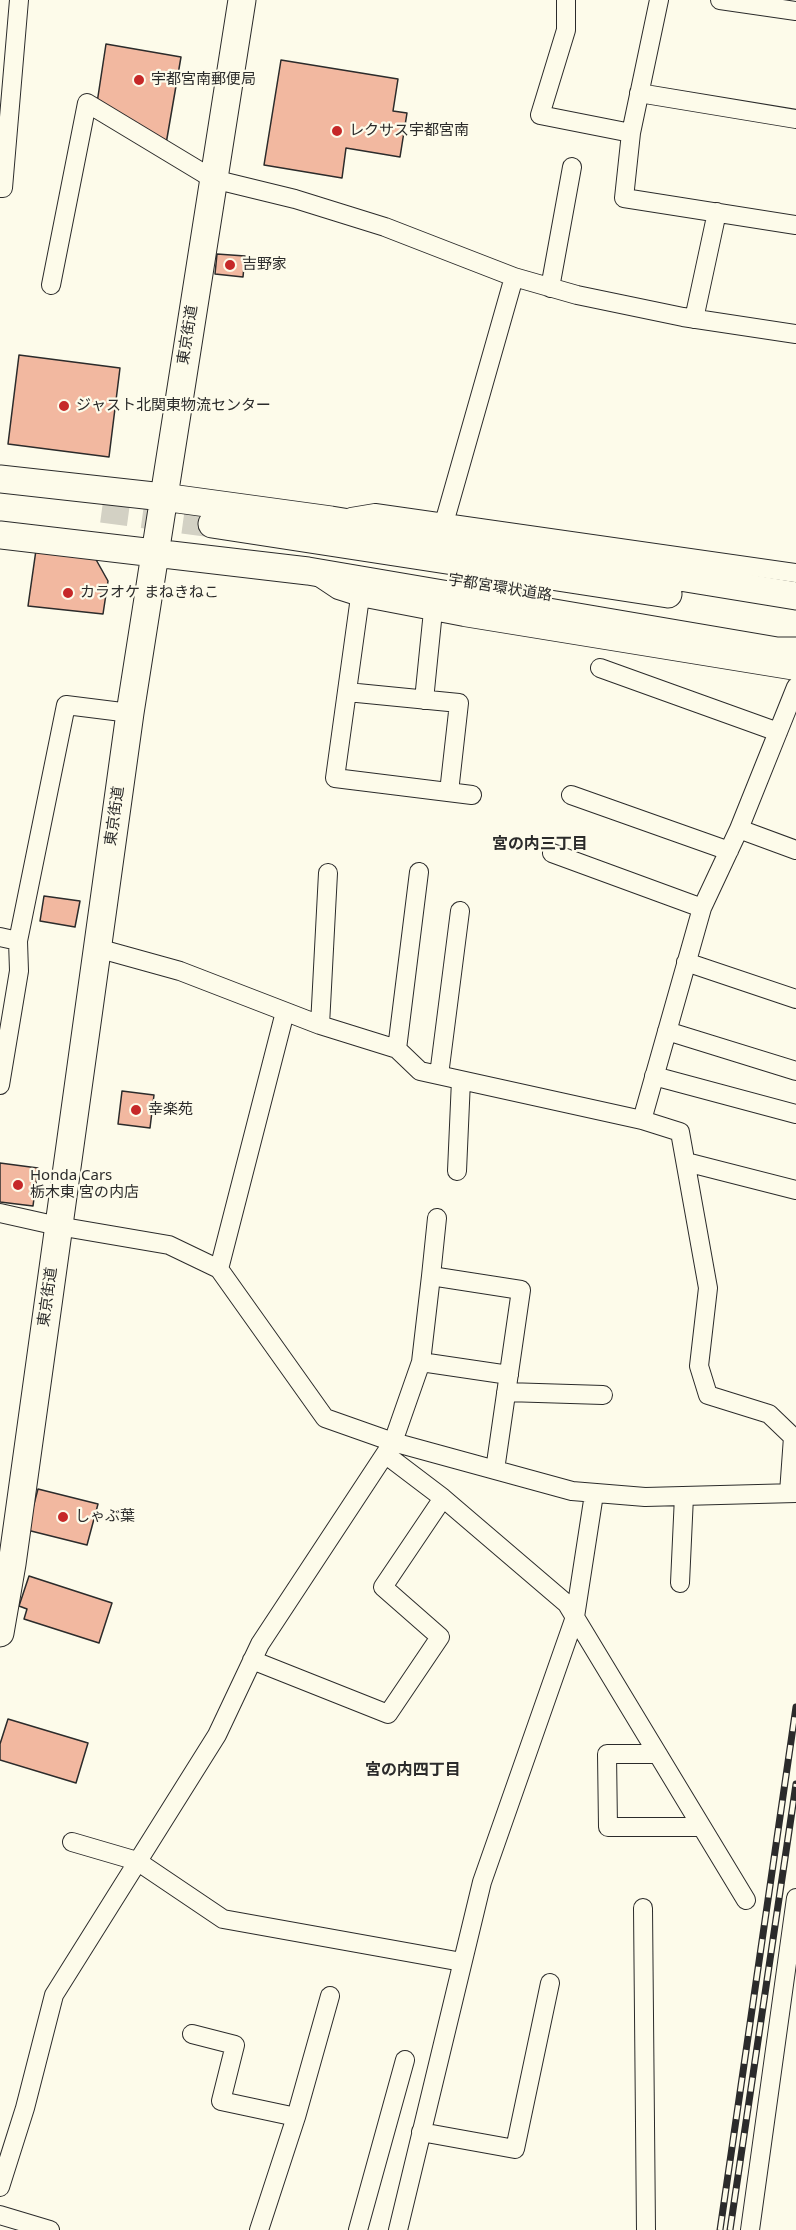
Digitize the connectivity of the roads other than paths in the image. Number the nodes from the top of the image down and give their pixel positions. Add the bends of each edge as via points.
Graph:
1 (19, 0) edge
2 (242, 0) edge
3 (567, 0) edge
4 (659, 0) edge
5 (720, 0) edge
6 (796, 11) edge
7 (639, 93) junction
8 (796, 119) edge
9 (631, 133) junction
10 (572, 167) dead end
11 (213, 179) junction
12 (0, 188) edge
13 (717, 212) junction
14 (796, 225) edge
15 (514, 278) junction
16 (51, 285) dead end
17 (550, 288) junction
18 (694, 319) junction
19 (796, 334) edge
20 (0, 479) edge
21 (163, 497) junction
22 (0, 498) edge
23 (0, 517) edge
24 (331, 520) junction
25 (444, 523) junction
26 (0, 535) edge
27 (154, 552) junction
28 (308, 571) junction
29 (796, 573) edge
30 (796, 596) edge
31 (360, 597) junction
32 (433, 611) junction
33 (796, 615) edge
34 (796, 636) edge
35 (796, 651) edge
36 (600, 668) dead end
37 (796, 671) edge
38 (796, 687) edge
39 (346, 692) junction
40 (424, 700) junction
41 (129, 713) junction
42 (778, 732) junction
43 (449, 792) junction
44 (472, 795) dead end
45 (571, 795) dead end
46 (739, 829) junction
47 (796, 850) edge
48 (729, 851) junction
49 (552, 853) dead end
50 (418, 872) dead end
51 (328, 873) dead end
52 (702, 908) junction
53 (460, 911) dead end
54 (0, 937) edge
55 (18, 941) junction
56 (97, 948) junction
57 (686, 962) junction
58 (796, 999) edge
59 (285, 1012) junction
60 (320, 1025) junction
61 (667, 1031) junction
62 (396, 1049) junction
63 (796, 1071) edge
64 (439, 1075) junction
65 (654, 1076) junction
66 (461, 1080) junction
67 (0, 1085) edge
68 (796, 1114) edge
69 (642, 1120) junction
70 (686, 1162) junction
71 (457, 1171) dead end
72 (796, 1190) edge
73 (0, 1213) edge
74 (437, 1218) dead end
75 (58, 1226) junction
76 (219, 1269) junction
77 (431, 1276) junction
78 (421, 1362) junction
79 (508, 1383) junction
80 (603, 1395) dead end
81 (389, 1448) junction
82 (495, 1470) junction
83 (793, 1493) edge
84 (594, 1494) junction
85 (684, 1496) junction
86 (443, 1498) junction
87 (6, 1563) edge
88 (680, 1583) dead end
89 (575, 1617) junction
90 (0, 1633) edge
91 (252, 1660) junction
92 (658, 1754) junction
93 (702, 1827) junction
94 (72, 1842) dead end
95 (137, 1861) junction
96 (796, 1898) edge
97 (746, 1900) dead end
98 (643, 1908) dead end
99 (462, 1962) junction
100 (550, 1983) dead end
101 (330, 1996) dead end
102 (192, 2034) dead end
103 (405, 2060) dead end
104 (296, 2117) junction
105 (421, 2132) junction
106 (0, 2187) edge
107 (0, 2215) edge
108 (50, 2230) edge
109 (259, 2230) edge
110 (358, 2230) edge
111 (398, 2230) edge
112 (646, 2230) edge
113 (750, 2230) edge

1 - 12 street
2 - 11 highway, 東京街道
3 - 9 street via 566,30 540,115
4 - 7 street
5 - 6 street
7 - 8 street
7 - 9 street
9 - 13 street via 624,198
10 - 17 street
11 - 15 street via 384,227
11 - 16 street via 87,103
11 - 21 highway, 東京街道
13 - 14 street
13 - 18 street
15 - 17 street
15 - 25 street
17 - 18 street
18 - 19 street
20 - 21 highway
21 - 24 highway
21 - 27 highway, 東京街道
22 - 23 highway via 102,518
24 - 25 street via 375,513
24 - 30 highway
25 - 29 street
26 - 27 highway
27 - 28 highway
27 - 41 highway, 東京街道
28 - 31 street via 338,590
28 - 35 highway via 777,651
31 - 32 street
31 - 39 street
32 - 37 street
32 - 40 street
33 - 34 highway, 宇都宮環状道路 via 413,553 208,532
36 - 42 street
38 - 42 street
39 - 40 street
39 - 43 street via 334,778
40 - 43 street via 459,703
41 - 55 street via 66,705
41 - 56 highway, 東京街道
42 - 46 street
43 - 44 street
45 - 48 street
46 - 47 street
46 - 48 street
48 - 52 street
49 - 52 street
50 - 62 street
51 - 60 street
52 - 57 street
53 - 64 street
54 - 55 street
55 - 67 street via 20,971
56 - 59 street via 180,971
56 - 75 highway, 東京街道
57 - 58 street
57 - 61 street
59 - 60 street
59 - 76 street
60 - 62 street
61 - 63 street
61 - 65 street
62 - 64 street via 420,1071
64 - 66 street
65 - 68 street
65 - 69 street
66 - 69 street
66 - 71 street
69 - 70 street via 680,1132
70 - 72 street
70 - 83 street via 708,1288 699,1366 708,1395 769,1414 793,1437
73 - 75 street
74 - 77 street
75 - 76 street via 169,1245
75 - 87 highway, 東京街道
76 - 81 street via 325,1418
77 - 78 street
77 - 79 street via 521,1290
78 - 79 street
78 - 81 street
79 - 80 street
79 - 82 street
81 - 82 street
81 - 86 street
81 - 91 street
82 - 84 street
83 - 85 street
84 - 85 street
84 - 89 street
85 - 88 street
86 - 89 street via 567,1604
86 - 91 street via 382,1587 440,1637 388,1714
87 - 90 highway, 東京街道
89 - 92 street
89 - 99 street via 482,1882
91 - 95 street via 217,1735
92 - 93 street
92 - 93 street via 607,1754 608,1827
93 - 97 street
94 - 95 street
95 - 99 street via 223,1919
95 - 106 street via 54,1995
96 - 113 street
98 - 112 street
99 - 105 street
100 - 105 street via 515,2149
101 - 104 street
102 - 104 street via 235,2045 221,2101
103 - 110 street
104 - 109 street
105 - 111 street
107 - 108 street

